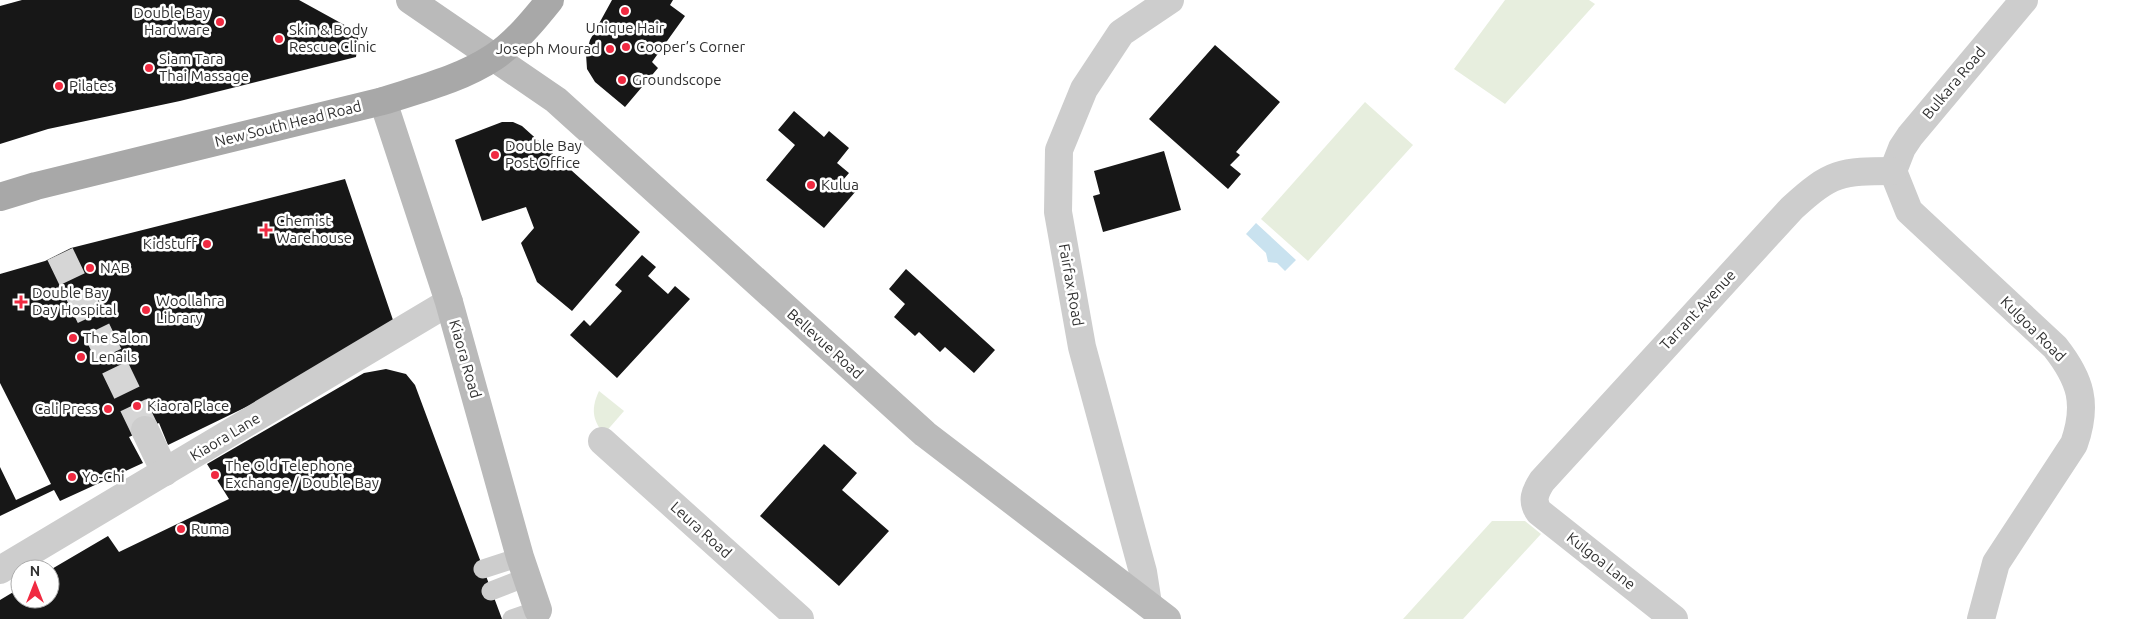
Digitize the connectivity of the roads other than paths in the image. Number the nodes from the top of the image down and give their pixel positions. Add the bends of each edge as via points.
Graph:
1 (410, 0) edge
2 (550, 0) edge
3 (1170, 0) edge
4 (2024, 0) edge
5 (494, 57) junction
6 (383, 101) junction
7 (1893, 171) junction
8 (0, 197) edge
9 (449, 302) junction
10 (145, 430) tunnel mouth
11 (602, 441) dead end
12 (165, 472) junction
13 (1534, 499) joint
14 (524, 567) junction
15 (483, 569) dead end
16 (0, 570) edge
17 (491, 591) dead end
18 (1158, 612) edge
19 (540, 614) edge
20 (512, 619) edge
21 (800, 619) edge
22 (1674, 619) edge
23 (1981, 619) edge

1 - 5 street, Bellevue Road
2 - 5 main road, New South Head Road
3 - 18 street, Fairfax Road via 1121,33 1084,89 1059,150 1058,212 1082,347 1143,572
4 - 7 street, Bulkara Road via 1910,136
5 - 6 main road, New South Head Road via 439,83
5 - 18 street, Bellevue Road via 556,100 925,434
6 - 8 main road, New South Head Road
6 - 9 street, Kiaora Road
7 - 13 street, Tarrant Avenue via 1853,171 1832,178 1814,188 1792,208 1542,481
7 - 23 street, Kulgoa Road via 1909,210 2063,358 2074,377 2082,406 2082,422 2074,444 1996,563
9 - 12 street, Kiaora Lane
9 - 14 street, Kiaora Road
10 - 12 street
11 - 21 street, Leura Road
12 - 16 street, Kiaora Lane
13 - 22 street, Kulgoa Lane via 1539,512
14 - 15 lane
14 - 17 lane
14 - 19 street, Kiaora Road
19 - 20 lane

